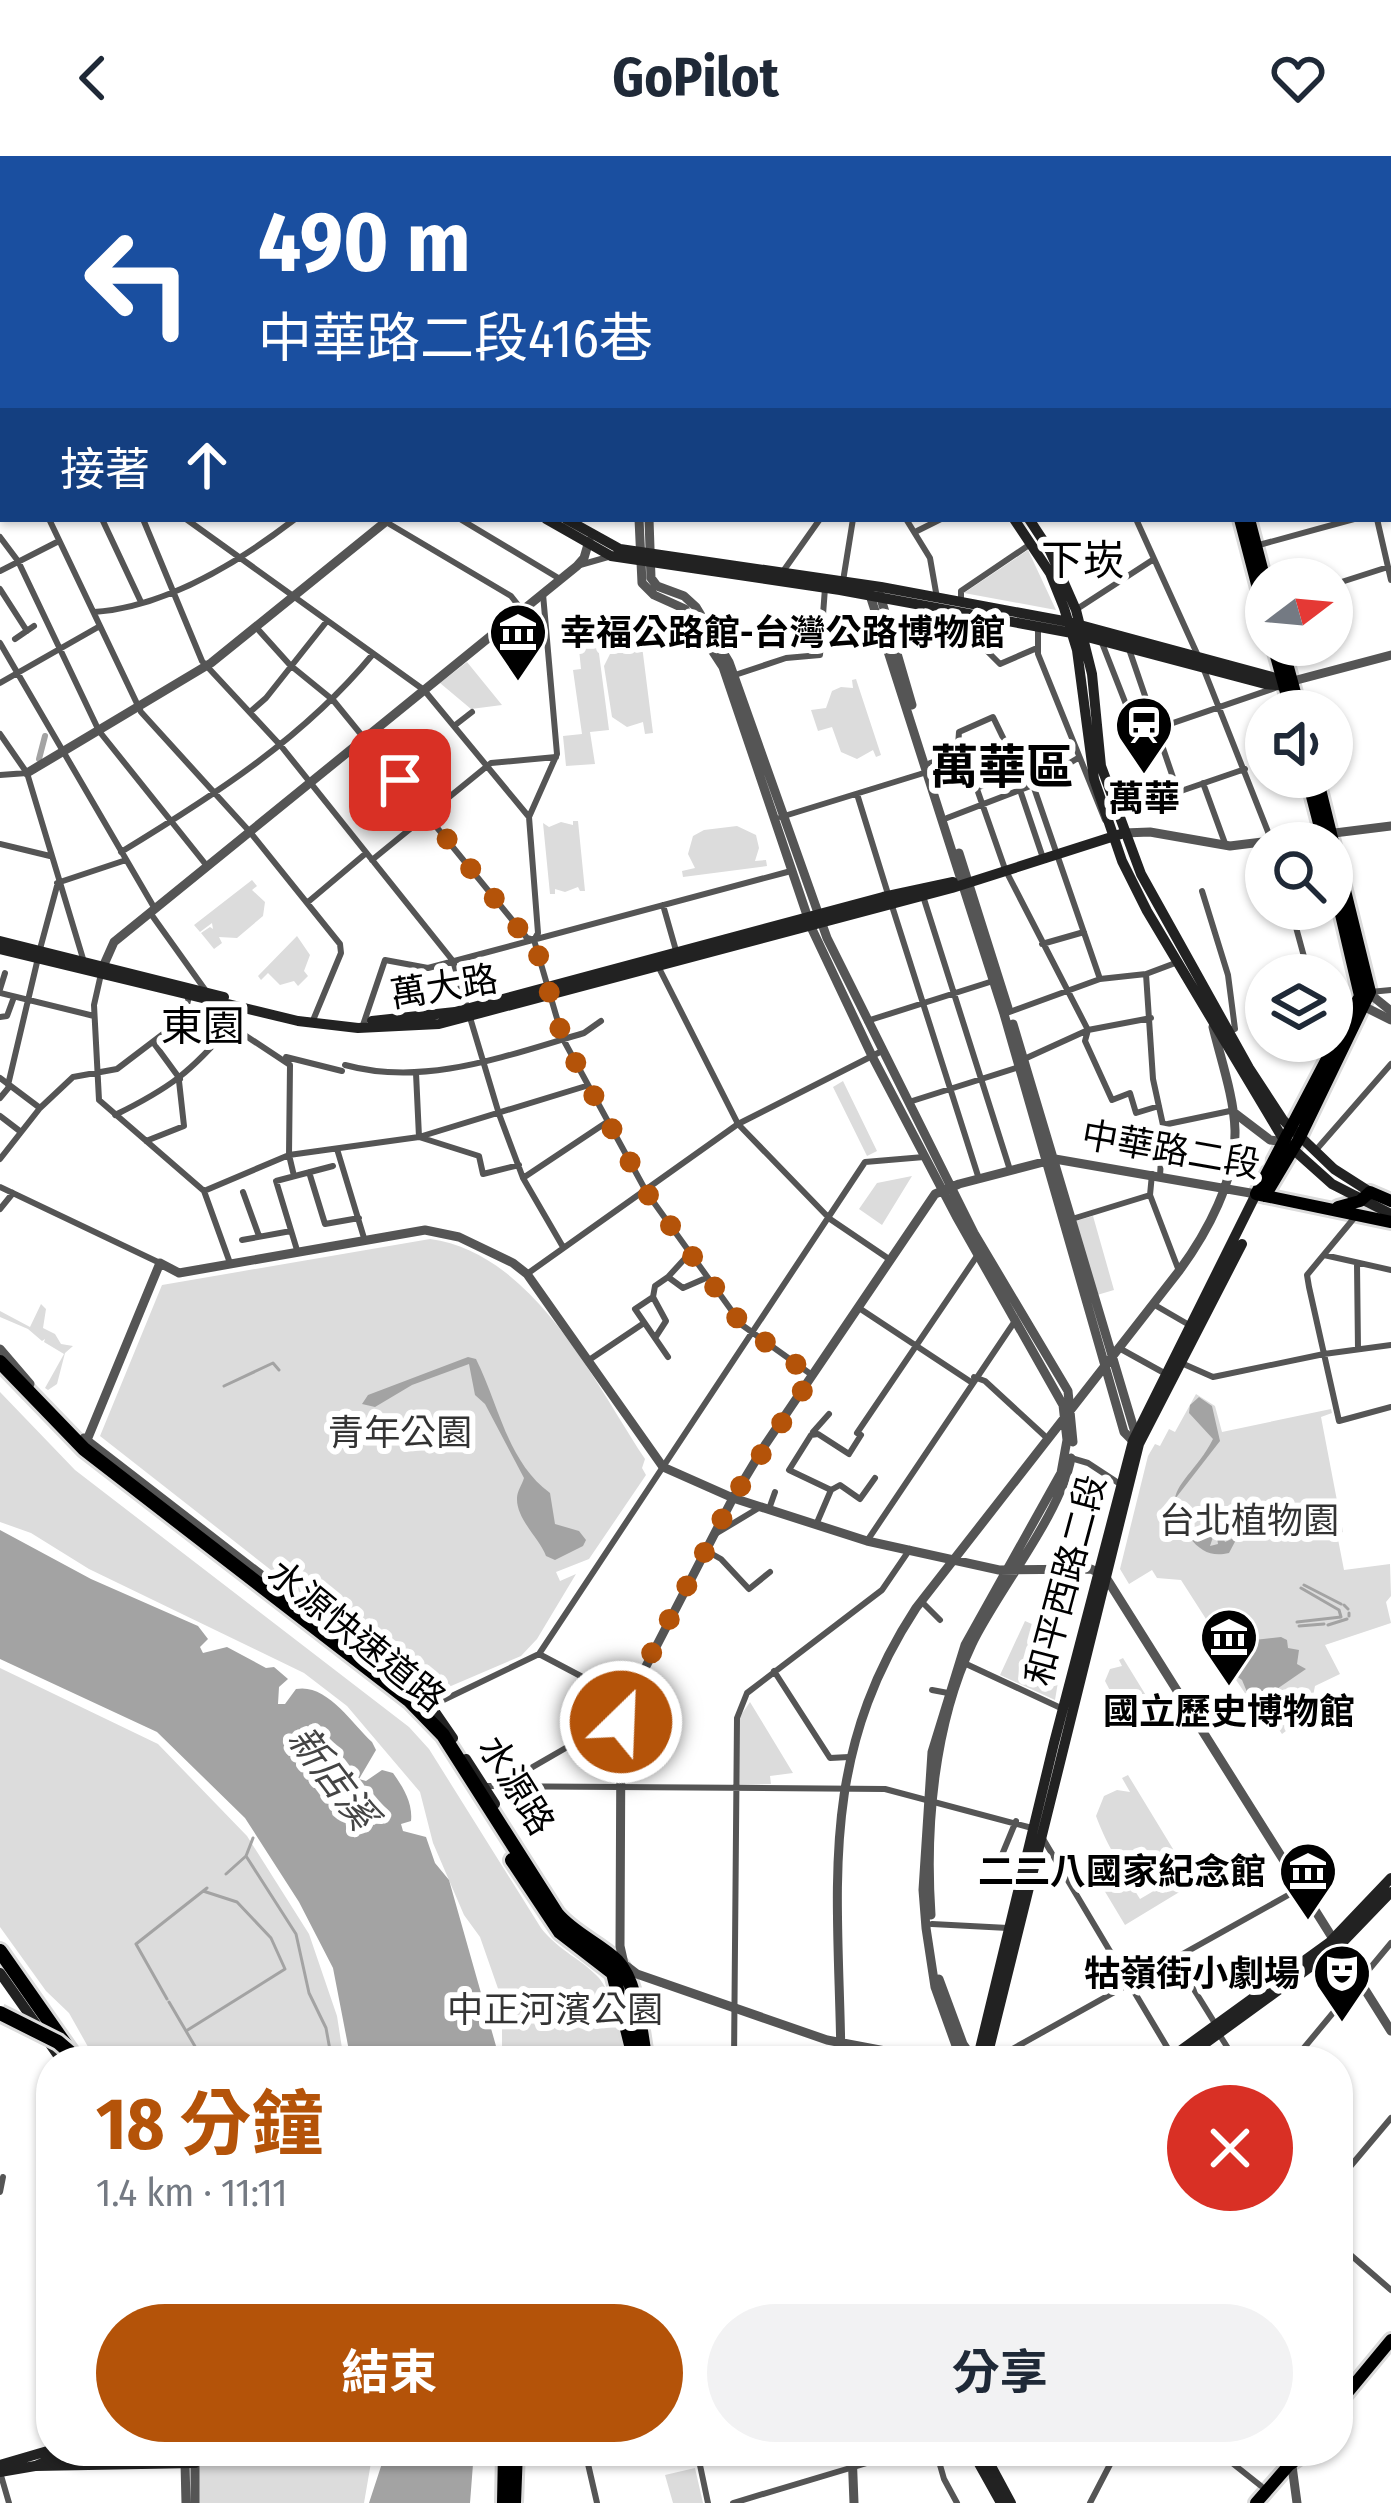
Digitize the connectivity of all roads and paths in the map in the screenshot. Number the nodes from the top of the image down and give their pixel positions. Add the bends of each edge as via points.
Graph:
1 (50, 522) edge
2 (103, 522) edge
3 (144, 522) edge
4 (190, 522) edge
5 (206, 522) edge
6 (291, 522) edge
7 (383, 522) edge
8 (388, 522) edge
9 (465, 522) edge
10 (552, 522) edge
11 (570, 522) edge
12 (639, 522) edge
13 (650, 522) edge
14 (818, 522) edge
15 (853, 522) edge
16 (908, 522) edge
17 (935, 522) edge
18 (1016, 522) edge
19 (1031, 522) edge
20 (1137, 522) edge
21 (1241, 522) edge
22 (1249, 522) edge
23 (1345, 522) edge
24 (1378, 522) edge
25 (198, 529) junction
26 (916, 531) junction
27 (0, 538) edge
28 (590, 539) junction
29 (59, 541) junction
30 (1032, 543) junction
31 (1253, 552) junction
32 (611, 556) junction
33 (644, 557) junction
34 (238, 558) junction
35 (1254, 558) edge
36 (1255, 558) edge
37 (1154, 559) junction
38 (18, 561) junction
39 (577, 566) junction
40 (1388, 567) edge
41 (0, 571) edge
42 (782, 576) junction
43 (1353, 578) edge
44 (560, 580) junction
45 (1391, 580) edge
46 (843, 581) junction
47 (825, 588) junction
48 (0, 589) edge
49 (172, 590) junction
50 (874, 591) junction
51 (543, 593) junction
52 (292, 596) junction
53 (938, 598) junction
54 (142, 603) junction
55 (963, 608) junction
56 (522, 610) junction
57 (94, 612) junction
58 (327, 621) junction
59 (1076, 625) junction
60 (100, 626) junction
61 (255, 626) junction
62 (1038, 628) junction
63 (15, 639) dead end
64 (1102, 641) junction
65 (0, 643) edge
66 (60, 647) junction
67 (1036, 648) junction
68 (1129, 648) junction
69 (374, 653) junction
70 (1391, 658) edge
71 (1201, 662) junction
72 (208, 665) junction
73 (290, 665) junction
74 (1281, 666) edge
75 (1285, 666) edge
76 (20, 671) junction
77 (735, 675) junction
78 (0, 683) edge
79 (1288, 683) junction
80 (424, 690) junction
81 (1289, 690) edge
82 (1291, 690) edge
83 (333, 700) junction
84 (1221, 706) junction
85 (138, 707) junction
86 (250, 712) junction
87 (472, 712) dead end
88 (454, 726) junction
89 (1156, 729) junction
90 (99, 731) junction
91 (0, 734) edge
92 (365, 738) junction
93 (1080, 744) junction
94 (280, 746) junction
95 (964, 752) junction
96 (62, 753) junction
97 (556, 757) junction
98 (1078, 758) junction
99 (928, 767) junction
100 (487, 768) junction
101 (1245, 769) joint
102 (1019, 771) junction
103 (27, 773) junction
104 (0, 775) edge
105 (1002, 778) junction
106 (310, 783) junction
107 (1204, 783) junction
108 (979, 787) junction
109 (1027, 787) junction
110 (214, 793) junction
111 (856, 794) junction
112 (1008, 794) junction
113 (983, 804) junction
114 (428, 815) junction
115 (529, 818) junction
116 (778, 818) junction
117 (947, 818) junction
118 (170, 821) junction
119 (1391, 826) edge
120 (250, 832) junction
121 (1116, 832) junction
122 (1353, 832) edge
123 (0, 844) edge
124 (1245, 844) edge
125 (1226, 846) junction
126 (1059, 853) junction
127 (50, 856) junction
128 (123, 856) junction
129 (369, 856) junction
130 (1043, 858) junction
131 (207, 866) junction
132 (1005, 869) junction
133 (791, 871) junction
134 (966, 882) junction
135 (57, 883) junction
136 (1202, 891) dead end
137 (923, 896) junction
138 (890, 900) junction
139 (308, 902) junction
140 (663, 905) junction
141 (152, 911) junction
142 (814, 921) junction
143 (1346, 930) edge
144 (1347, 930) edge
145 (1084, 932) junction
146 (534, 940) junction
147 (0, 945) edge
148 (1041, 945) junction
149 (39, 954) junction
150 (677, 955) junction
151 (1182, 960) junction
152 (453, 961) junction
153 (84, 962) junction
154 (659, 968) junction
155 (102, 969) junction
156 (5, 973) dead end
157 (1146, 974) junction
158 (1100, 979) junction
159 (993, 981) junction
160 (1391, 990) edge
161 (0, 991) edge
162 (549, 992) junction
163 (953, 992) junction
164 (1067, 993) junction
165 (189, 996) junction
166 (14, 997) junction
167 (210, 997) junction
168 (1363, 997) junction
169 (28, 1000) junction
170 (922, 1002) junction
171 (1233, 1007) junction
172 (467, 1013) junction
173 (1006, 1013) junction
174 (94, 1016) junction
175 (1391, 1016) edge
176 (0, 1017) edge
177 (314, 1018) junction
178 (1150, 1018) junction
179 (601, 1021) dead end
180 (867, 1021) junction
181 (231, 1025) junction
182 (363, 1025) junction
183 (1213, 1027) junction
184 (1228, 1029) junction
185 (1088, 1030) junction
186 (563, 1039) junction
187 (153, 1042) junction
188 (877, 1053) junction
189 (282, 1057) junction
190 (483, 1062) junction
191 (1020, 1062) junction
192 (1391, 1064) edge
193 (1249, 1068) junction
194 (416, 1073) junction
195 (97, 1075) junction
196 (0, 1078) edge
197 (180, 1079) junction
198 (980, 1079) junction
199 (9, 1085) junction
200 (586, 1086) junction
201 (950, 1088) junction
202 (0, 1099) edge
203 (909, 1102) junction
204 (1159, 1106) junction
205 (40, 1108) junction
206 (1232, 1111) junction
207 (499, 1114) junction
208 (116, 1115) junction
209 (0, 1116) edge
210 (607, 1122) junction
211 (738, 1124) junction
212 (1163, 1125) junction
213 (21, 1132) junction
214 (418, 1137) junction
215 (1292, 1140) junction
216 (146, 1141) junction
217 (337, 1148) junction
218 (2, 1153) edge
219 (1314, 1153) junction
220 (289, 1155) junction
221 (926, 1156) junction
222 (1051, 1159) junction
223 (519, 1165) junction
224 (333, 1166) dead end
225 (1010, 1170) junction
226 (309, 1172) junction
227 (294, 1175) junction
228 (1156, 1175) junction
229 (524, 1178) junction
230 (979, 1179) junction
231 (1332, 1184) junction
232 (0, 1187) edge
233 (1223, 1187) junction
234 (948, 1188) junction
235 (645, 1189) junction
236 (204, 1191) junction
237 (243, 1192) dead end
238 (13, 1193) junction
239 (1150, 1195) junction
240 (1261, 1195) junction
241 (1391, 1201) edge
242 (1363, 1202) junction
243 (1330, 1207) junction
244 (0, 1209) edge
245 (359, 1218) junction
246 (1391, 1218) edge
247 (830, 1219) junction
248 (1072, 1219) junction
249 (291, 1231) junction
250 (259, 1237) junction
251 (364, 1238) junction
252 (242, 1240) dead end
253 (563, 1247) junction
254 (297, 1250) junction
255 (980, 1251) junction
256 (689, 1254) junction
257 (1324, 1255) junction
258 (889, 1259) junction
259 (230, 1262) junction
260 (160, 1264) junction
261 (1357, 1264) junction
262 (699, 1268) junction
263 (1391, 1270) edge
264 (1179, 1271) junction
265 (527, 1274) junction
266 (668, 1277) junction
267 (706, 1278) junction
268 (694, 1281) junction
269 (653, 1297) junction
270 (1153, 1304) junction
271 (859, 1308) junction
272 (1020, 1317) junction
273 (644, 1323) junction
274 (1192, 1326) junction
275 (751, 1334) junction
276 (655, 1338) junction
277 (915, 1345) junction
278 (1391, 1345) edge
279 (1119, 1348) junction
280 (0, 1349) edge
281 (1358, 1349) junction
282 (1324, 1354) junction
283 (668, 1357) dead end
284 (589, 1360) junction
285 (0, 1362) edge
286 (1108, 1362) junction
287 (1177, 1362) junction
288 (0, 1373) edge
289 (1166, 1374) junction
290 (812, 1376) junction
291 (973, 1380) junction
292 (1391, 1407) edge
293 (1068, 1413) junction
294 (829, 1414) dead end
295 (811, 1435) junction
296 (1048, 1439) junction
297 (1136, 1440) junction
298 (87, 1441) junction
299 (1071, 1458) junction
300 (663, 1467) junction
301 (875, 1478) dead end
302 (1121, 1485) junction
303 (831, 1490) junction
304 (776, 1492) dead end
305 (733, 1498) junction
306 (766, 1508) junction
307 (816, 1525) junction
308 (714, 1534) junction
309 (867, 1540) junction
310 (910, 1549) junction
311 (705, 1550) junction
312 (954, 1558) junction
313 (1009, 1571) junction
314 (770, 1572) dead end
315 (1101, 1573) junction
316 (921, 1601) junction
317 (940, 1620) dead end
318 (539, 1654) junction
319 (964, 1663) junction
320 (774, 1671) junction
321 (932, 1690) dead end
322 (948, 1693) junction
323 (628, 1701) junction
324 (431, 1706) junction
325 (1063, 1709) junction
326 (849, 1757) junction
327 (483, 1786) junction
328 (500, 1786) junction
329 (621, 1787) junction
330 (737, 1787) junction
331 (844, 1789) junction
332 (931, 1800) junction
333 (1016, 1821) junction
334 (494, 1832) junction
335 (1037, 1833) junction
336 (999, 1862) dead end
337 (1391, 1878) edge
338 (1303, 1887) junction
339 (1391, 1892) edge
340 (932, 1924) junction
341 (1008, 1928) junction
342 (1337, 1942) junction
343 (1391, 1943) edge
344 (0, 1951) edge
345 (1175, 1959) junction
346 (0, 1964) edge
347 (623, 1972) junction
348 (0, 1973) edge
349 (1361, 1981) junction
350 (1131, 1985) junction
351 (735, 2008) junction
352 (0, 2013) edge
353 (1217, 2030) junction
354 (1391, 2031) edge
355 (51, 2040) junction
356 (840, 2043) junction
357 (57, 2046) edge
358 (61, 2046) edge
359 (62, 2046) edge
360 (637, 2046) edge
361 (639, 2046) edge
362 (734, 2046) edge
363 (840, 2046) edge
364 (849, 2046) edge
365 (955, 2046) edge
366 (965, 2046) edge
367 (983, 2046) edge
368 (984, 2046) edge
369 (1010, 2046) edge
370 (1166, 2046) edge
371 (1194, 2046) edge
372 (1227, 2046) edge
373 (1306, 2046) edge
374 (1391, 2118) edge
375 (1353, 2163) edge
376 (2, 2177) edge
377 (0, 2192) edge
378 (1353, 2257) edge
379 (1391, 2290) edge
380 (1391, 2336) edge
381 (1391, 2350) edge
382 (1353, 2382) edge
383 (1353, 2395) edge
384 (36, 2456) edge
385 (36, 2465) edge
386 (191, 2466) edge
387 (512, 2466) edge
388 (588, 2466) edge
389 (700, 2466) edge
390 (853, 2466) edge
391 (862, 2466) edge
392 (940, 2466) edge
393 (980, 2466) edge
394 (991, 2466) edge
395 (1110, 2466) edge
396 (1236, 2466) edge
397 (1285, 2466) edge
398 (1288, 2466) edge
399 (1296, 2466) edge
400 (853, 2469) junction
401 (0, 2470) edge
402 (1261, 2486) junction
403 (9, 2503) edge
404 (191, 2503) edge
405 (511, 2503) edge
406 (597, 2503) edge
407 (708, 2503) edge
408 (733, 2503) edge
409 (854, 2503) edge
410 (957, 2503) edge
411 (1000, 2503) edge
412 (1011, 2503) edge
413 (1090, 2503) edge
414 (1255, 2503) edge
415 (1297, 2503) edge

1 - 29 street
2 - 54 street
3 - 49 street
4 - 25 street
5 - 25 street
6 - 34 street
7 - 52 street
8 - 56 street
9 - 44 street
10 - 28 main road
11 - 28 main road
12 - 33 street
13 - 33 street
14 - 42 street
15 - 46 street
16 - 26 street
17 - 26 street
18 - 30 main road
19 - 59 main road via 1053,557
20 - 37 street
21 - 31 main road
22 - 31 main road
23 - 31 street
24 - 40 street
25 - 34 street
26 - 53 street
27 - 38 street
28 - 32 main road
28 - 33 main road
28 - 39 street
29 - 38 street
29 - 57 street
30 - 55 street via 961,591
30 - 59 main road
31 - 35 main road
31 - 36 main road
32 - 33 main road
32 - 39 street
33 - 42 main road
33 - 77 street via 657,586 695,607
33 - 116 street via 645,587 685,609 722,667
34 - 49 street
34 - 52 street
37 - 59 street
37 - 71 street
38 - 41 street
38 - 66 street
39 - 44 street
40 - 43 street
40 - 45 street
42 - 46 main road
42 - 47 main road
44 - 51 street
46 - 50 main road
47 - 50 main road
47 - 77 street via 820,655
48 - 63 street via 31,628
49 - 54 street
49 - 72 street
50 - 53 main road
50 - 55 main road
50 - 99 street
51 - 56 street
51 - 97 street
52 - 58 street
52 - 61 street
53 - 55 main road
54 - 57 street
55 - 59 main road
55 - 62 main road
55 - 67 street via 1000,664
56 - 80 street
57 - 60 street
58 - 69 street
58 - 73 street
59 - 62 main road
59 - 64 main road
59 - 71 main road
59 - 93 main road
59 - 121 main road via 1092,674
60 - 66 street
60 - 85 street
61 - 72 street
61 - 73 street
62 - 67 street
64 - 68 main road
64 - 89 street via 1138,735
65 - 76 street
66 - 76 street
66 - 90 street
67 - 93 street
68 - 71 main road
68 - 89 street
69 - 80 street
69 - 83 street
70 - 79 street
71 - 79 main road
71 - 84 street
72 - 85 street
72 - 86 street
73 - 83 street
73 - 86 street
74 - 79 main road
75 - 79 main road
76 - 78 street
76 - 96 street
77 - 116 street
79 - 81 main road
79 - 82 main road
79 - 84 street
80 - 88 street
80 - 92 street
83 - 92 street
83 - 94 street
84 - 89 street
84 - 101 street
85 - 90 street
85 - 110 street
86 - 94 street
87 - 88 street
88 - 100 street
89 - 107 street via 1178,791
90 - 96 street
90 - 118 street
91 - 103 street
92 - 106 street
92 - 114 street
93 - 98 street
93 - 121 main road
94 - 106 street
94 - 110 street
95 - 99 street
95 - 102 street via 959,732 993,716
95 - 108 street
96 - 103 street
96 - 128 street
97 - 100 street
97 - 115 street
98 - 109 street
98 - 121 street via 1100,815
99 - 111 street
99 - 117 street
99 - 134 street
100 - 114 street
100 - 115 street
101 - 107 street
102 - 105 street
102 - 109 street
103 - 104 street
103 - 127 street
105 - 108 street
105 - 112 street
106 - 120 street
106 - 129 street
107 - 125 street
108 - 113 street
109 - 112 street
109 - 126 street
109 - 130 street
110 - 118 street
110 - 120 street
111 - 116 street
111 - 138 street
112 - 113 street
113 - 117 street
113 - 132 street
114 - 129 street
114 - 146 street
115 - 146 street
116 - 133 street
116 - 142 street
117 - 134 street
118 - 128 street
118 - 131 street
119 - 122 street
120 - 131 street
120 - 139 street
121 - 125 street
121 - 126 main road, 萬大路
121 - 151 main road via 1136,890
123 - 127 street
124 - 125 street
126 - 130 main road, 萬大路
126 - 145 street
127 - 135 street
128 - 135 street
128 - 141 street
129 - 139 street
129 - 152 street
130 - 132 main road, 萬大路
131 - 141 street
132 - 134 main road, 萬大路
132 - 148 street
133 - 140 street
133 - 142 street
134 - 137 main road, 萬大路
134 - 138 main road, 萬大路
134 - 159 street
134 - 173 street
135 - 149 street
135 - 153 street
136 - 171 street
137 - 138 main road, 萬大路
137 - 163 street
138 - 142 main road, 萬大路
138 - 170 street
139 - 177 street via 341,953
140 - 146 street
140 - 150 street
141 - 155 street via 114,942
141 - 167 street
142 - 150 main road, 萬大路
142 - 154 main road, 萬大路
142 - 180 street
142 - 188 street
143 - 168 main road
144 - 168 main road
145 - 148 street
145 - 158 street
146 - 152 street
146 - 162 street
147 - 149 main road, 萬大路
148 - 164 street
149 - 153 main road, 萬大路
149 - 155 main road, 萬大路
149 - 169 street
150 - 162 main road, 萬大路
151 - 157 street
151 - 183 main road
151 - 184 main road
152 - 172 street
152 - 182 street via 428,968 385,960
153 - 155 main road, 萬大路
154 - 162 main road, 萬大路
154 - 211 street
155 - 165 main road, 萬大路
155 - 167 main road, 萬大路
155 - 174 street
156 - 161 street
157 - 158 street
157 - 178 street
158 - 164 street
159 - 163 street
159 - 173 street
160 - 168 street
161 - 166 street
162 - 172 main road, 萬大路
162 - 186 street
163 - 170 street
163 - 198 street
164 - 173 street
164 - 185 street
165 - 167 main road, 萬大路
165 - 187 street via 184,1018
166 - 169 street
166 - 176 street
167 - 177 main road, 萬大路
167 - 181 street
167 - 182 main road, 萬大路 via 298,1021
168 - 175 street
168 - 215 main road, 和平西路二段
169 - 174 street
169 - 199 street
170 - 180 street
170 - 201 street
171 - 184 street via 1235,1029
171 - 193 street
172 - 182 main road, 萬大路 via 439,1024
172 - 190 street
173 - 191 street
174 - 195 street
177 - 182 main road, 萬大路
178 - 185 street
178 - 204 street
179 - 186 street
180 - 188 street
181 - 189 street
181 - 197 street
183 - 206 street
183 - 215 main road
184 - 193 main road
185 - 191 street
185 - 204 street via 1085,1041 1112,1100 1130,1093 1136,1113
186 - 190 street
186 - 200 street
187 - 195 street
187 - 197 street
188 - 203 street
188 - 211 street
188 - 221 street
189 - 194 street
189 - 220 street via 290,1065
190 - 194 street
190 - 207 street
191 - 198 street
191 - 222 street
192 - 219 street
193 - 215 main road
194 - 214 street
195 - 205 street via 73,1077
195 - 208 street via 99,1100
196 - 199 street
197 - 208 street
197 - 216 street via 184,1126
198 - 201 street
198 - 225 street
199 - 202 street
199 - 205 street
200 - 207 street
200 - 210 street
201 - 203 street
201 - 230 street
203 - 234 street
204 - 212 street
205 - 213 street
206 - 212 street
206 - 215 street via 1270,1140
206 - 233 street
207 - 214 street
207 - 223 street
208 - 216 street
209 - 213 street
210 - 229 street
210 - 235 street
211 - 235 street
211 - 247 street
212 - 228 street
213 - 218 street
214 - 217 street
214 - 223 street via 479,1156 483,1174
215 - 219 main road
215 - 231 main road
215 - 240 main road, 和平西路二段
216 - 236 street
217 - 220 street
217 - 245 street
219 - 242 main road
220 - 227 street
220 - 236 street
221 - 234 street
221 - 247 street via 865,1162
222 - 225 street, 中華路二段
222 - 228 street, 中華路二段
222 - 248 street
222 - 286 street
223 - 229 street
224 - 226 street
225 - 230 street, 中華路二段
226 - 227 street
226 - 245 street via 326,1224
227 - 249 street via 276,1181
228 - 233 street, 中華路二段
228 - 239 street
229 - 253 street
230 - 234 street, 中華路二段
231 - 242 main road
231 - 243 main road via 1340,1195
232 - 238 street
233 - 240 street, 中華路二段
233 - 264 street
234 - 255 street
234 - 258 street via 931,1199
235 - 253 street
235 - 256 street
236 - 259 street
237 - 250 street
238 - 244 street
238 - 260 street
239 - 248 street
239 - 264 street
240 - 243 main road, 中華路二段
240 - 274 main road, 和平西路二段
240 - 287 main road, 和平西路二段
241 - 242 main road
242 - 243 main road, 中華路二段
242 - 246 main road, 中華路二段
242 - 257 street
245 - 251 street
247 - 258 street
247 - 275 street
248 - 286 street
249 - 250 street
249 - 254 street
250 - 252 street
251 - 254 street
251 - 265 street via 440,1231
253 - 265 street
254 - 259 street
255 - 272 street
255 - 277 street
256 - 262 street
256 - 266 street
257 - 261 street
257 - 282 street via 1307,1275
258 - 271 street
259 - 260 street via 179,1273
260 - 298 street
261 - 263 street
261 - 281 street
262 - 267 street
262 - 268 street
264 - 270 street
265 - 284 street
266 - 268 street via 683,1288
266 - 269 street
267 - 268 street
267 - 275 street
269 - 273 street via 635,1309
269 - 276 street via 666,1321
270 - 274 street
270 - 279 street
271 - 277 street
271 - 290 street
272 - 291 street
272 - 293 street
273 - 276 street
273 - 284 street
274 - 287 main road, 和平西路二段
275 - 290 street
275 - 300 street
276 - 283 street
277 - 291 street
277 - 295 street via 849,1454
278 - 281 street
279 - 286 street
279 - 289 street
280 - 298 street, 水源路
281 - 282 street
282 - 287 street via 1213,1378
282 - 292 street via 1339,1421
284 - 300 street
285 - 347 highway, 水源快速道路 via 84,1450 410,1701 443,1735 557,1914
286 - 293 street
286 - 297 street
287 - 289 main road, 和平西路二段
287 - 297 main road, 和平西路二段
288 - 334 highway, 水源快速道路 via 65,1443 420,1718
289 - 297 main road, 和平西路二段
290 - 305 street
291 - 296 street via 985,1381
291 - 309 street
293 - 296 street
293 - 299 street
293 - 313 street via 1061,1474
294 - 295 street
295 - 303 street via 789,1470
296 - 312 street
297 - 302 main road, 和平西路二段
297 - 315 main road, 和平西路二段
298 - 324 street, 水源路
299 - 302 street
299 - 313 street
300 - 305 street
300 - 318 street
301 - 303 street via 860,1499 840,1485
302 - 315 main road, 和平西路二段
303 - 307 street
304 - 306 street
305 - 306 street
305 - 308 street
306 - 307 street
306 - 308 street
307 - 309 street
308 - 311 street
309 - 310 street
310 - 312 street
310 - 320 street via 882,1590
311 - 314 street via 749,1589
311 - 323 street
312 - 313 street
312 - 316 street
313 - 315 street
313 - 319 street
313 - 322 street via 964,1645
315 - 325 main road, 和平西路二段
315 - 335 main road, 和平西路二段
315 - 338 street
316 - 317 street
316 - 326 street via 885,1659
318 - 323 street
318 - 324 street
319 - 325 street
319 - 332 street
320 - 326 street via 830,1758
320 - 330 street via 747,1693 737,1718
321 - 322 street
322 - 332 street via 932,1748
323 - 328 street
323 - 329 street
324 - 327 main road, 水源路
325 - 335 main road, 和平西路二段
326 - 331 street
327 - 328 street
327 - 347 main road, 水源路 via 560,1909
328 - 329 street
329 - 330 street
329 - 347 street
330 - 331 street
330 - 351 street
331 - 332 street
331 - 356 street via 835,1861
332 - 333 street
332 - 340 street
332 - 365 street via 923,1890 932,1971
333 - 335 street
333 - 336 street
334 - 347 highway via 565,1930
334 - 360 highway, 水源快速道路 via 548,1918 613,1973
335 - 341 main road, 和平西路二段
335 - 350 street
335 - 368 main road, 和平西路二段
337 - 342 main road
338 - 342 street
338 - 345 street
339 - 342 main road
340 - 341 street
340 - 366 street via 940,1983
341 - 367 main road, 和平西路二段
342 - 349 street
342 - 353 main road
343 - 349 street
344 - 359 highway
345 - 350 street
345 - 353 street
346 - 355 main road
347 - 351 street
347 - 361 highway
348 - 355 main road
349 - 354 street
349 - 373 street
350 - 369 street
350 - 370 street
351 - 356 street
351 - 362 street
352 - 358 highway, bridge
353 - 371 main road
353 - 372 street
355 - 357 main road
356 - 363 street
356 - 364 street
374 - 375 street
376 - 377 street
378 - 379 street
380 - 382 main road
381 - 383 main road
384 - 401 main road
385 - 401 main road
386 - 404 street
387 - 405 highway
388 - 406 street
389 - 407 street
390 - 400 street
391 - 400 street
392 - 410 street
393 - 411 main road
394 - 412 main road
395 - 413 street
396 - 402 street
397 - 402 main road
398 - 414 main road
399 - 415 street
400 - 408 street
400 - 409 street
401 - 403 street
402 - 414 main road

